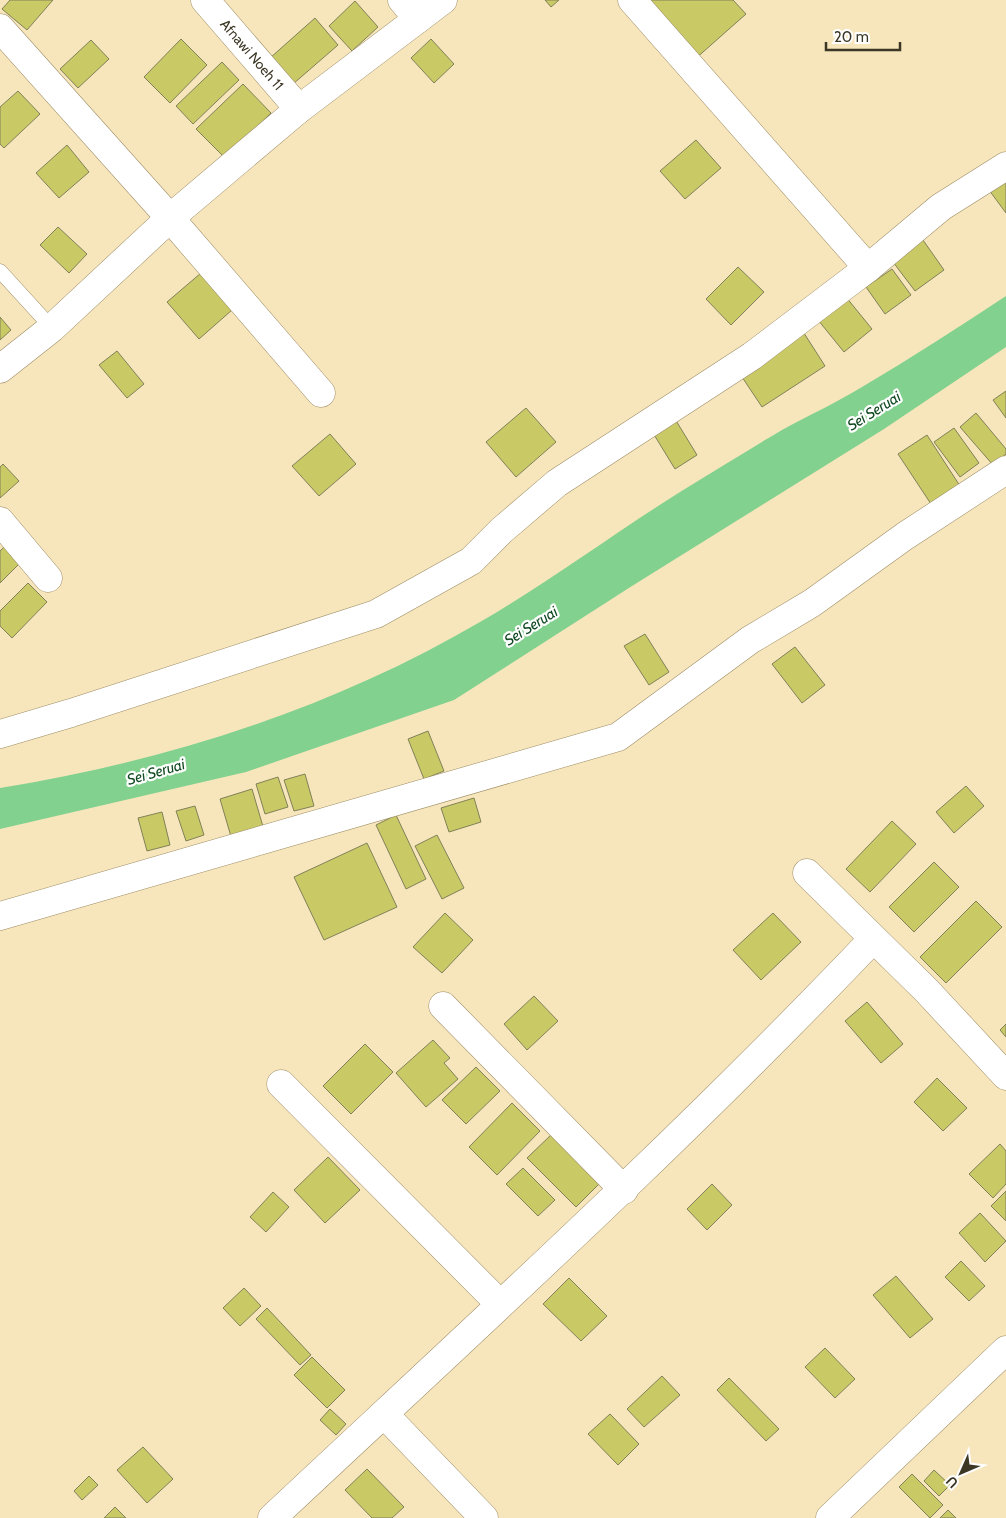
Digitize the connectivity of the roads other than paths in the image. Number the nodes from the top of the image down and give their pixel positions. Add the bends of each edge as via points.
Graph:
1 (206, 0) edge
2 (443, 0) edge
3 (632, 0) edge
4 (410, 9) edge
5 (0, 28) edge
6 (299, 109) junction
7 (1006, 166) edge
8 (170, 218) junction
9 (868, 268) junction
10 (0, 271) edge
11 (52, 328) junction
12 (0, 369) edge
13 (321, 393) dead end
14 (1006, 470) edge
15 (0, 521) edge
16 (48, 578) dead end
17 (0, 734) edge
18 (807, 873) dead end
19 (0, 916) edge
20 (873, 939) junction
21 (443, 1006) dead end
22 (1006, 1076) edge
23 (281, 1084) dead end
24 (624, 1190) junction
25 (500, 1304) junction
26 (1006, 1350) edge
27 (384, 1414) junction
28 (272, 1518) edge
29 (484, 1518) edge
30 (830, 1518) edge

1 - 6 street, Afnawi Noeh 11
2 - 4 street
3 - 9 street
4 - 6 street
5 - 8 street
6 - 8 street
7 - 9 street via 941,207
8 - 11 street
8 - 13 street
9 - 17 street via 752,356 557,483 471,561 376,614 71,714
10 - 11 lane
11 - 12 street
14 - 19 street via 812,603 750,640 618,737
15 - 16 street
18 - 20 street
20 - 22 street via 927,991
20 - 24 street via 744,1073
21 - 24 street
23 - 25 street
24 - 25 street
25 - 27 street
26 - 30 street
27 - 28 street
27 - 29 street

